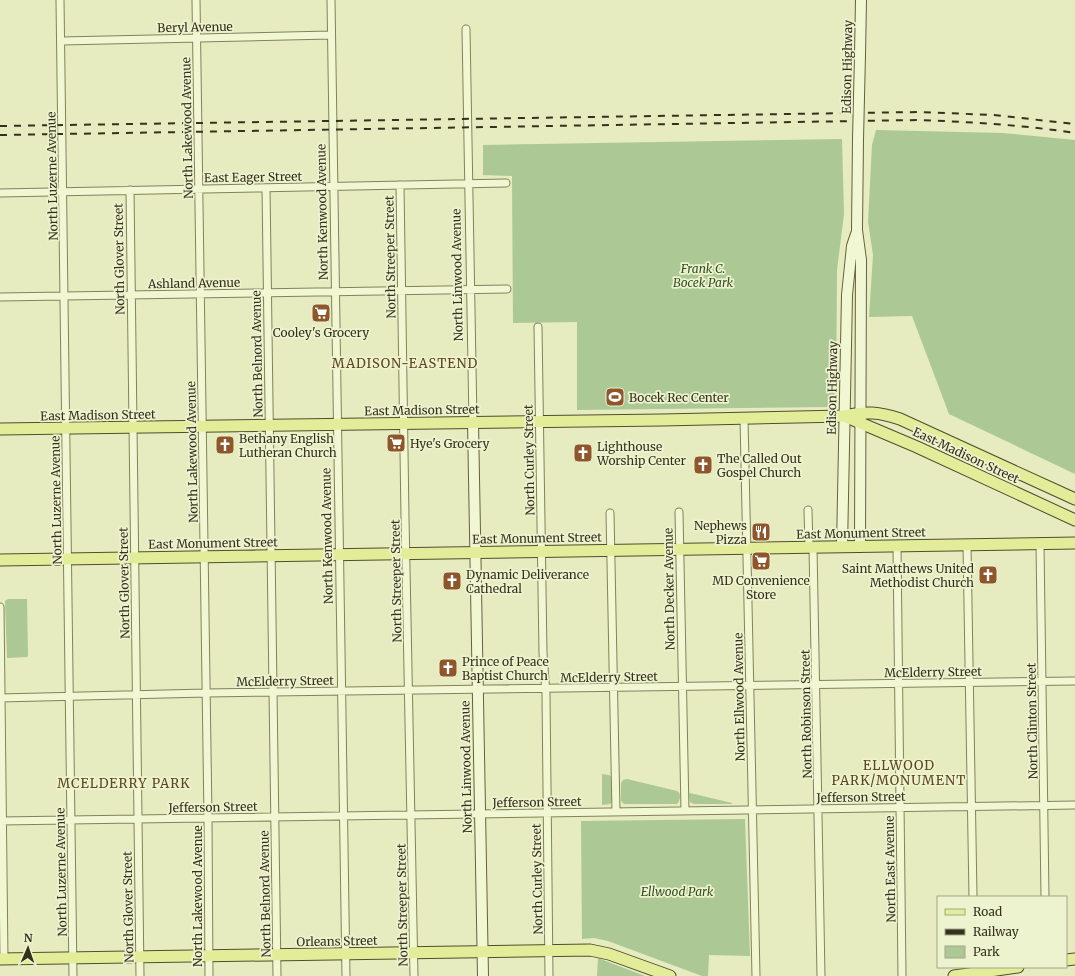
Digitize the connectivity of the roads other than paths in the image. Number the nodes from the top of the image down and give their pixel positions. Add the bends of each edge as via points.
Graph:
1 (60, 0) edge
2 (196, 0) edge
3 (330, 0) edge
4 (861, 0) edge
5 (466, 29) dead end
6 (330, 35) junction
7 (197, 38) junction
8 (61, 41) junction
9 (506, 183) dead end
10 (468, 184) junction
11 (400, 185) junction
12 (333, 186) junction
13 (266, 188) junction
14 (199, 189) junction
15 (130, 190) junction
16 (63, 192) junction
17 (0, 193) edge
18 (857, 230) junction
19 (508, 289) dead end
20 (470, 290) junction
21 (402, 291) junction
22 (334, 292) junction
23 (267, 293) junction
24 (200, 294) junction
25 (131, 295) junction
26 (64, 296) junction
27 (0, 297) edge
28 (538, 327) dead end
29 (844, 416) junction
30 (860, 417) junction
31 (744, 418) junction
32 (473, 422) junction
33 (539, 422) junction
34 (404, 423) junction
35 (336, 424) junction
36 (269, 425) junction
37 (202, 426) junction
38 (133, 427) junction
39 (66, 428) junction
40 (0, 429) edge
41 (1075, 499) edge
42 (808, 510) dead end
43 (679, 512) dead end
44 (610, 513) dead end
45 (1075, 520) edge
46 (1075, 543) edge
47 (1040, 544) junction
48 (967, 545) junction
49 (897, 546) junction
50 (811, 547) junction
51 (842, 547) junction
52 (860, 547) junction
53 (747, 548) junction
54 (679, 549) junction
55 (610, 550) junction
56 (541, 551) junction
57 (475, 552) junction
58 (406, 553) junction
59 (339, 554) junction
60 (271, 555) junction
61 (204, 556) junction
62 (68, 558) junction
63 (135, 558) junction
64 (0, 560) edge
65 (0, 607) edge
66 (1075, 681) edge
67 (1042, 682) junction
68 (969, 683) junction
69 (898, 684) junction
70 (817, 685) junction
71 (750, 686) junction
72 (682, 687) junction
73 (546, 688) junction
74 (613, 688) junction
75 (409, 690) junction
76 (478, 690) junction
77 (341, 691) junction
78 (273, 692) junction
79 (206, 693) junction
80 (136, 695) junction
81 (70, 697) junction
82 (1, 698) edge
83 (1044, 805) junction
84 (1075, 805) edge
85 (971, 806) junction
86 (900, 807) junction
87 (818, 809) junction
88 (753, 810) junction
89 (685, 811) junction
90 (616, 812) junction
91 (547, 813) junction
92 (480, 814) junction
93 (411, 815) junction
94 (343, 816) junction
95 (275, 817) junction
96 (208, 818) junction
97 (138, 819) junction
98 (72, 820) junction
99 (1, 821) edge
100 (973, 896) edge
101 (1045, 896) edge
102 (549, 950) junction
103 (482, 951) junction
104 (414, 952) junction
105 (346, 953) junction
106 (208, 955) junction
107 (277, 955) junction
108 (140, 956) junction
109 (73, 958) junction
110 (2, 959) edge
111 (1004, 968) edge
112 (976, 970) edge
113 (73, 976) edge
114 (140, 976) edge
115 (209, 976) edge
116 (277, 976) edge
117 (346, 976) edge
118 (414, 976) edge
119 (483, 976) edge
120 (550, 976) edge
121 (670, 976) edge
122 (756, 976) edge
123 (822, 976) edge
124 (902, 976) edge
125 (954, 976) edge

1 - 8 street, North Luzerne Avenue
2 - 7 street, North Lakewood Avenue
3 - 6 street, North Kenwood Avenue
4 - 18 main road, Edison Highway, bridge
5 - 10 street, North Linwood Avenue
6 - 7 street, Beryl Avenue
6 - 12 street, North Kenwood Avenue
7 - 8 street, Beryl Avenue
7 - 14 street, North Lakewood Avenue
8 - 16 street, North Luzerne Avenue
9 - 10 street, East Eager Street
10 - 11 street, East Eager Street
10 - 20 street, North Linwood Avenue
11 - 12 street, East Eager Street
11 - 21 street, North Streeper Street
12 - 13 street, East Eager Street
12 - 22 street, North Kenwood Avenue
13 - 14 street, East Eager Street
13 - 23 street, North Belnord Avenue
14 - 15 street, East Eager Street
14 - 24 street, North Lakewood Avenue
15 - 16 street, East Eager Street
15 - 25 street, North Glover Street
16 - 17 street, East Eager Street
16 - 26 street, North Luzerne Avenue
18 - 29 main road, Edison Highway via 852,246 847,295
18 - 30 main road, Edison Highway via 861,260
19 - 20 street, Ashland Avenue
20 - 21 street, Ashland Avenue
20 - 32 street, North Linwood Avenue
21 - 22 street, Ashland Avenue
21 - 34 street, North Streeper Street
22 - 23 street, Ashland Avenue
22 - 35 street, North Kenwood Avenue
23 - 24 street, Ashland Avenue
23 - 36 street, North Belnord Avenue
24 - 25 street, Ashland Avenue
24 - 37 street, North Lakewood Avenue
25 - 26 street, Ashland Avenue
25 - 38 street, North Glover Street
26 - 27 street, Ashland Avenue
26 - 39 street, North Luzerne Avenue
28 - 33 street, North Curley Street
29 - 30 main road, East Madison Street
29 - 31 main road, East Madison Street
29 - 51 main road, Edison Highway
30 - 41 main road, East Madison Street via 879,413 900,419
30 - 45 main road, East Madison Street
30 - 52 main road, Edison Highway
31 - 33 main road, East Madison Street
31 - 53 street, North Ellwood Avenue
32 - 33 main road, East Madison Street
32 - 34 main road, East Madison Street
32 - 57 main road, North Linwood Avenue
33 - 56 street, North Curley Street
34 - 35 main road, East Madison Street
34 - 58 street, North Streeper Street
35 - 36 main road, East Madison Street
35 - 59 street, North Kenwood Avenue
36 - 37 main road, East Madison Street
36 - 60 street, North Belnord Avenue
37 - 38 main road, East Madison Street
37 - 61 street, North Lakewood Avenue
38 - 39 main road, East Madison Street
38 - 63 street, North Glover Street
39 - 40 main road, East Madison Street
39 - 62 street, North Luzerne Avenue
42 - 50 street, North Robinson Street
43 - 54 street, North Decker Avenue
44 - 55 street
46 - 47 main road, East Monument Street
47 - 48 main road, East Monument Street
47 - 67 street, North Clinton Street
48 - 49 main road, East Monument Street
48 - 68 street
49 - 52 main road, East Monument Street
49 - 69 street, North East Avenue
50 - 51 main road, East Monument Street
50 - 53 main road, East Monument Street
50 - 70 street, North Robinson Street
51 - 52 main road, East Monument Street
53 - 54 main road, East Monument Street
53 - 71 street, North Ellwood Avenue
54 - 55 main road, East Monument Street
54 - 72 street, North Decker Avenue
55 - 56 main road, East Monument Street
55 - 74 street
56 - 57 main road, East Monument Street
56 - 73 street, North Curley Street
57 - 58 main road, East Monument Street
57 - 76 main road, North Linwood Avenue
58 - 59 main road, East Monument Street
58 - 75 street, North Streeper Street
59 - 60 main road, East Monument Street
59 - 77 street, North Kenwood Avenue
60 - 61 main road, East Monument Street
60 - 78 street, North Belnord Avenue
61 - 63 main road, East Monument Street
61 - 79 street, North Lakewood Avenue
62 - 63 main road, East Monument Street
62 - 64 main road, East Monument Street
62 - 81 street, North Luzerne Avenue
63 - 80 street, North Glover Street
65 - 82 street
66 - 67 street, McElderry Street
67 - 68 street, McElderry Street
67 - 83 street, North Clinton Street
68 - 69 street, McElderry Street
68 - 85 street
69 - 70 street, McElderry Street
69 - 86 street, North East Avenue
70 - 71 street, McElderry Street
70 - 87 street, North Robinson Street
71 - 72 street, McElderry Street
71 - 88 street, North Ellwood Avenue
72 - 74 street, McElderry Street
72 - 89 street, North Decker Avenue
73 - 74 street, McElderry Street
73 - 76 street, McElderry Street
73 - 91 street, North Curley Street
74 - 90 street
75 - 76 street, McElderry Street
75 - 77 street, McElderry Street
75 - 93 street, North Streeper Street
76 - 92 main road, North Linwood Avenue
77 - 78 street, McElderry Street
77 - 94 street, North Kenwood Avenue
78 - 79 street, McElderry Street
78 - 95 street, North Belnord Avenue
79 - 80 street, McElderry Street
79 - 96 street, North Lakewood Avenue
80 - 81 street, McElderry Street
80 - 97 street, North Glover Street
81 - 82 street, McElderry Street
81 - 98 street, North Luzerne Avenue
82 - 99 street
83 - 84 street, Jefferson Street
83 - 85 street, Jefferson Street
83 - 101 street, North Clinton Street
85 - 86 street, Jefferson Street
85 - 100 street
86 - 87 street, Jefferson Street
86 - 124 street, North East Avenue
87 - 88 street, Jefferson Street
87 - 123 street, North Robinson Street
88 - 89 street, Jefferson Street
88 - 122 street, North Ellwood Avenue
89 - 90 street, Jefferson Street
90 - 91 street, Jefferson Street
91 - 92 street, Jefferson Street
91 - 102 street, North Curley Street
92 - 93 street, Jefferson Street
92 - 103 main road, North Linwood Avenue
93 - 94 street, Jefferson Street
93 - 104 street, North Streeper Street
94 - 95 street, Jefferson Street
94 - 105 street, North Kenwood Avenue
95 - 96 street, Jefferson Street
95 - 107 street, North Belnord Avenue
96 - 97 street, Jefferson Street
96 - 106 street, North Lakewood Avenue
97 - 98 street, Jefferson Street
97 - 108 street, North Glover Street
98 - 99 street, Jefferson Street
98 - 109 street, North Luzerne Avenue
99 - 110 street
102 - 103 main road, Orleans Street
102 - 120 street, North Curley Street
102 - 121 main road, Orleans Street via 600,951
103 - 104 main road, Orleans Street
103 - 119 main road, North Linwood Avenue
104 - 105 main road, Orleans Street
104 - 118 street, North Streeper Street
105 - 107 main road, Orleans Street
105 - 117 street, North Kenwood Avenue
106 - 107 main road, Orleans Street
106 - 108 main road, Orleans Street
106 - 115 street, North Lakewood Avenue
107 - 116 street, North Belnord Avenue
108 - 109 main road, Orleans Street
108 - 114 street, North Glover Street
109 - 110 main road, Orleans Street
109 - 113 street, North Luzerne Avenue
111 - 112 main road
112 - 125 main road

